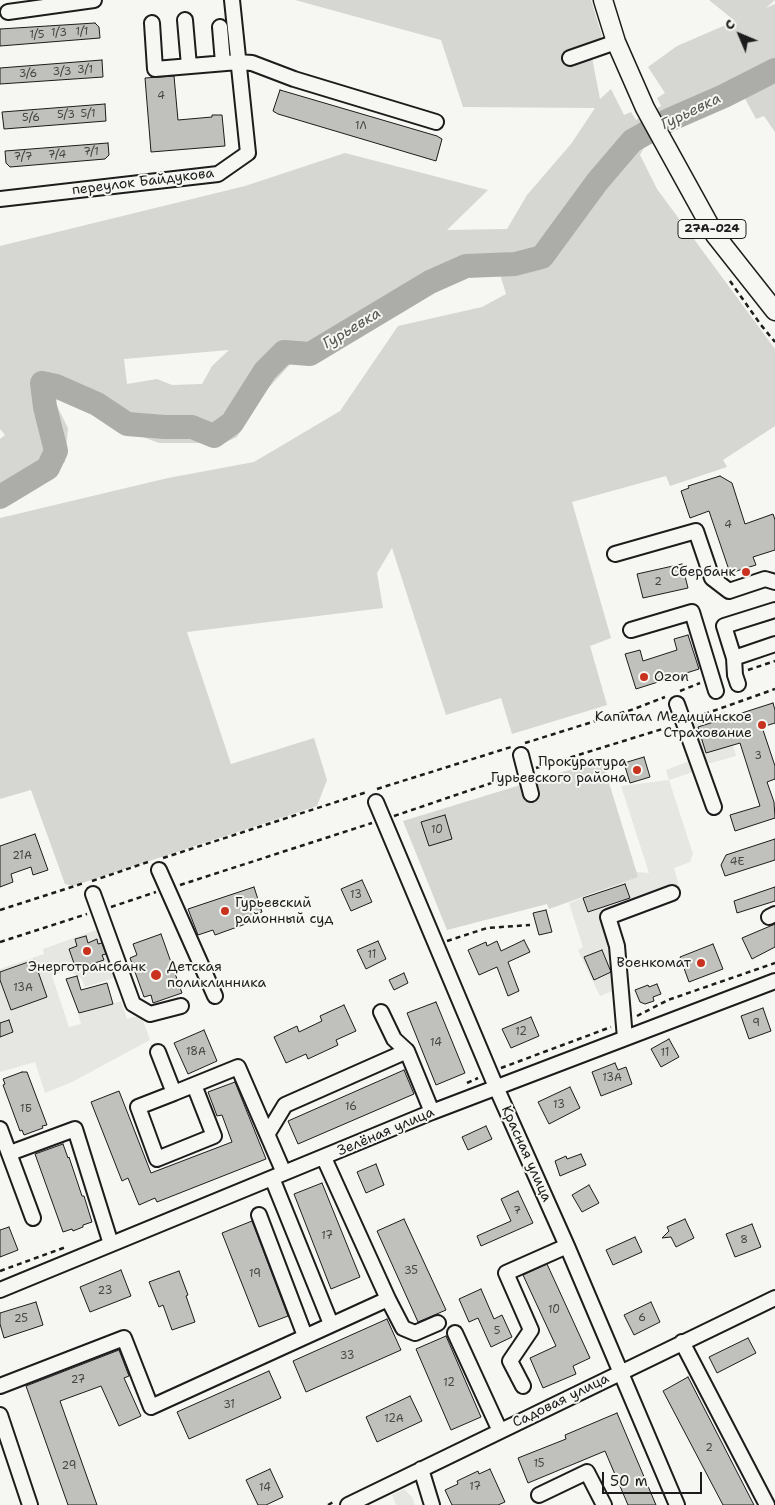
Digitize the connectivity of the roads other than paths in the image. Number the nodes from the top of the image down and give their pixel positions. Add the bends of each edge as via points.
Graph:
1 (94, 0) edge
2 (232, 0) edge
3 (603, 0) edge
4 (8, 12) dead end
5 (185, 20) dead end
6 (152, 23) dead end
7 (220, 28) dead end
8 (616, 42) junction
9 (570, 58) dead end
10 (238, 62) junction
11 (224, 64) junction
12 (189, 66) junction
13 (436, 122) dead end
14 (0, 199) edge
15 (775, 312) edge
16 (615, 554) dead end
17 (775, 582) edge
18 (775, 610) edge
19 (631, 630) dead end
20 (775, 644) edge
21 (734, 658) junction
22 (736, 680) road end
23 (714, 685) road end
24 (674, 697) road end
25 (518, 748) road end
26 (531, 794) dead end
27 (376, 802) dead end
28 (714, 806) dead end
29 (155, 864) road end
30 (672, 893) dead end
31 (93, 894) dead end
32 (775, 981) edge
33 (215, 996) dead end
34 (181, 1006) dead end
35 (381, 1012) dead end
36 (625, 1038) junction
37 (407, 1051) junction
38 (158, 1052) dead end
39 (194, 1085) junction
40 (496, 1087) junction
41 (174, 1093) junction
42 (432, 1112) junction
43 (0, 1129) edge
44 (268, 1133) junction
45 (10, 1153) junction
46 (324, 1158) junction
47 (278, 1176) junction
48 (259, 1215) dead end
49 (33, 1218) dead end
50 (111, 1244) junction
51 (567, 1246) junction
52 (0, 1290) edge
53 (775, 1298) edge
54 (388, 1299) junction
55 (438, 1323) dead end
56 (331, 1324) junction
57 (455, 1333) dead end
58 (305, 1336) junction
59 (682, 1342) junction
60 (620, 1373) junction
61 (0, 1386) edge
62 (523, 1386) dead end
63 (0, 1415) edge
64 (500, 1431) junction
65 (3, 1432) edge
66 (421, 1469) junction
67 (539, 1495) dead end
68 (30, 1505) edge
69 (348, 1505) edge
70 (432, 1505) edge
71 (604, 1505) edge
72 (677, 1505) edge
73 (767, 1505) edge

1 - 4 street
2 - 10 street, переулок Байдукова
3 - 8 main road, 27А-024
5 - 12 street
6 - 12 street via 155,69
7 - 11 street
8 - 9 street
8 - 15 main road, 27А-024 via 645,108 716,235
10 - 11 street
10 - 13 street via 252,63
10 - 14 street, переулок Байдукова via 248,153 218,174
11 - 12 street
16 - 17 street via 696,531 712,578 729,591 765,579
18 - 21 street via 724,626
19 - 23 street via 692,612
20 - 21 street
21 - 22 street
24 - 28 street
25 - 26 street
27 - 40 street, Красная улица
29 - 33 street
30 - 36 street via 608,917 617,946
31 - 34 street via 133,1004 150,1014
32 - 36 street, Зелёная улица
35 - 37 street via 394,1040
36 - 40 street, Зелёная улица
37 - 42 street
37 - 44 street via 285,1105
38 - 41 street
39 - 41 street
39 - 41 street via 214,1136 158,1159 138,1107
39 - 44 street via 238,1067
40 - 42 street, Зелёная улица
40 - 51 street, Красная улица
42 - 46 street, Зелёная улица
43 - 45 street
44 - 47 street
45 - 49 street
45 - 50 street via 75,1129
46 - 47 street, Зелёная улица
46 - 54 street
47 - 50 street, Зелёная улица
47 - 56 street
48 - 58 street
50 - 52 street, Зелёная улица
51 - 60 street, Красная улица
51 - 62 street via 506,1273 531,1330 510,1360
53 - 59 street, Садовая улица
54 - 55 street via 403,1328 415,1333
54 - 56 street
56 - 58 street
57 - 64 street
58 - 61 street via 151,1407 124,1338
59 - 60 street, Садовая улица
59 - 73 street
60 - 64 street, Садовая улица
60 - 72 street, Красная улица
63 - 65 street
64 - 66 street, Садовая улица
65 - 68 street
66 - 69 street, Садовая улица
66 - 70 street
67 - 71 street via 588,1472

